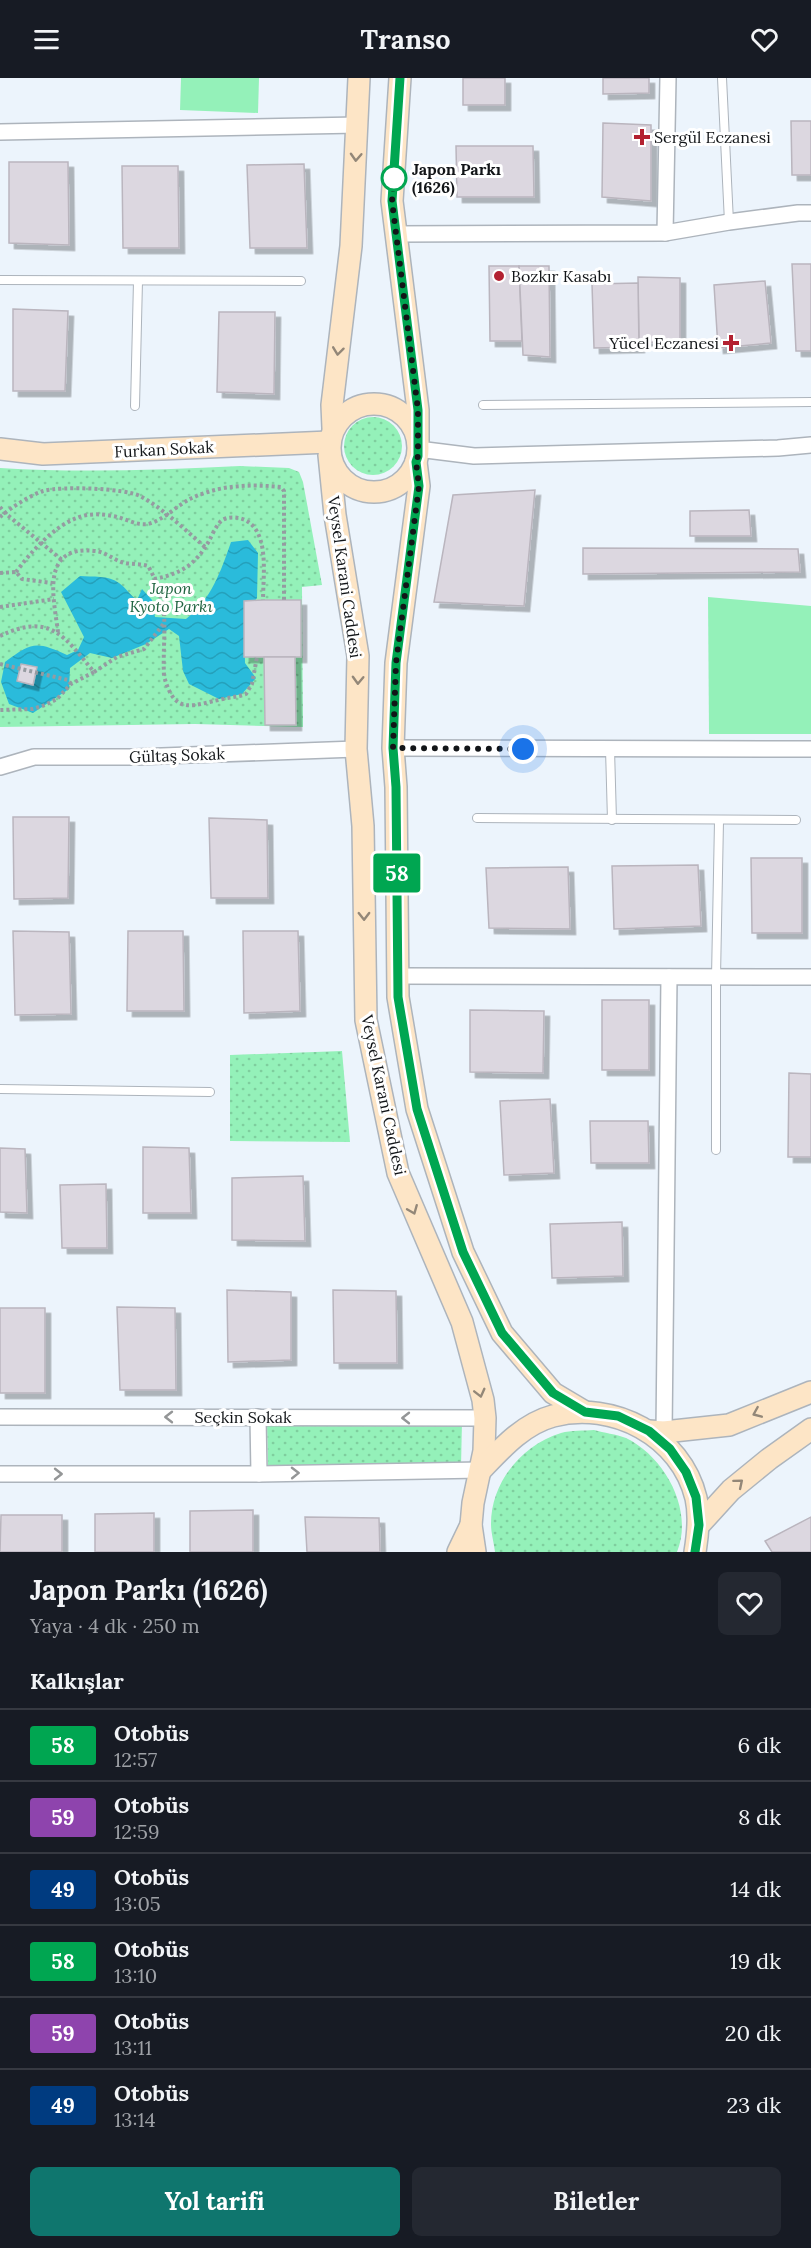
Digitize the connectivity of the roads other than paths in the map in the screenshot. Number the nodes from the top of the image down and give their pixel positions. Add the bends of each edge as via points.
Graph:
1 (359, 78) edge
2 (400, 78) edge
3 (668, 78) edge
4 (722, 78) edge
5 (358, 125) junction
6 (0, 132) edge
7 (811, 213) edge
8 (729, 222) junction
9 (665, 233) junction
10 (397, 234) junction
11 (0, 280) edge
12 (138, 280) junction
13 (302, 281) dead end
14 (811, 402) edge
15 (483, 405) dead end
16 (135, 406) dead end
17 (331, 442) junction
18 (811, 445) edge
19 (0, 449) edge
20 (417, 451) junction
21 (393, 748) junction
22 (356, 749) junction
23 (610, 749) junction
24 (811, 749) edge
25 (0, 767) edge
26 (477, 819) dead end
27 (612, 820) junction
28 (796, 820) dead end
29 (720, 821) junction
30 (398, 976) junction
31 (669, 977) junction
32 (716, 977) junction
33 (811, 978) edge
34 (0, 1089) edge
35 (210, 1092) dead end
36 (716, 1150) dead end
37 (811, 1392) edge
38 (585, 1412) junction
39 (0, 1417) edge
40 (258, 1418) junction
41 (485, 1418) junction
42 (811, 1429) edge
43 (656, 1431) junction
44 (481, 1470) junction
45 (0, 1474) edge
46 (259, 1474) junction
47 (471, 1525) junction
48 (699, 1525) junction
49 (458, 1552) edge
50 (475, 1552) edge
51 (695, 1552) edge

1 - 5 main road, Veysel Karani Caddesi
2 - 10 main road, Veysel Karani Caddesi via 392,201
3 - 9 street
4 - 8 lane
5 - 6 street
5 -> 17 main road, Veysel Karani Caddesi via 351,246
7 - 8 street
8 - 9 street
9 - 10 street
10 - 20 main road, Veysel Karani Caddesi via 418,410
11 - 12 lane
12 - 13 lane
12 - 16 lane
14 - 15 lane
17 - 19 main road, Furkan Sokak via 43,454
17 - 20 main road via 341,417 352,408 380,404 405,416 414,428
17 - 20 main road via 334,468 342,480 367,492 393,488 405,480 413,469
17 -> 22 main road, Veysel Karani Caddesi via 335,515 358,656
18 - 20 street via 474,456
20 - 21 main road, Veysel Karani Caddesi via 419,486 396,663
21 - 23 street
21 - 30 main road, Veysel Karani Caddesi
22 - 25 street, Gültaş Sokak via 34,757
22 -> 41 main road, Veysel Karani Caddesi via 363,826 366,1020 376,1072 398,1173 462,1322
23 - 24 street
23 - 27 lane
26 - 27 lane
27 - 29 lane
28 - 29 lane
29 - 32 lane
30 - 31 street
30 - 38 main road, Veysel Karani Caddesi via 417,1109 463,1252 502,1333 553,1393
31 - 32 street
31 - 43 street
32 - 33 street
32 - 36 lane
34 - 35 lane
37 -> 43 main road via 729,1425
38 - 43 main road via 618,1416
38 - 44 main road via 552,1416 522,1431
40 -> 39 street, Seçkin Sokak
41 -> 40 street, Seçkin Sokak
40 - 46 street
41 - 44 main road, Veysel Karani Caddesi
48 -> 42 main road via 731,1490
43 - 48 main road via 686,1472 696,1497
46 -> 44 street
44 - 47 main road, Veysel Karani Caddesi
45 -> 46 street
47 - 49 main road
47 - 50 main road
48 - 51 main road

